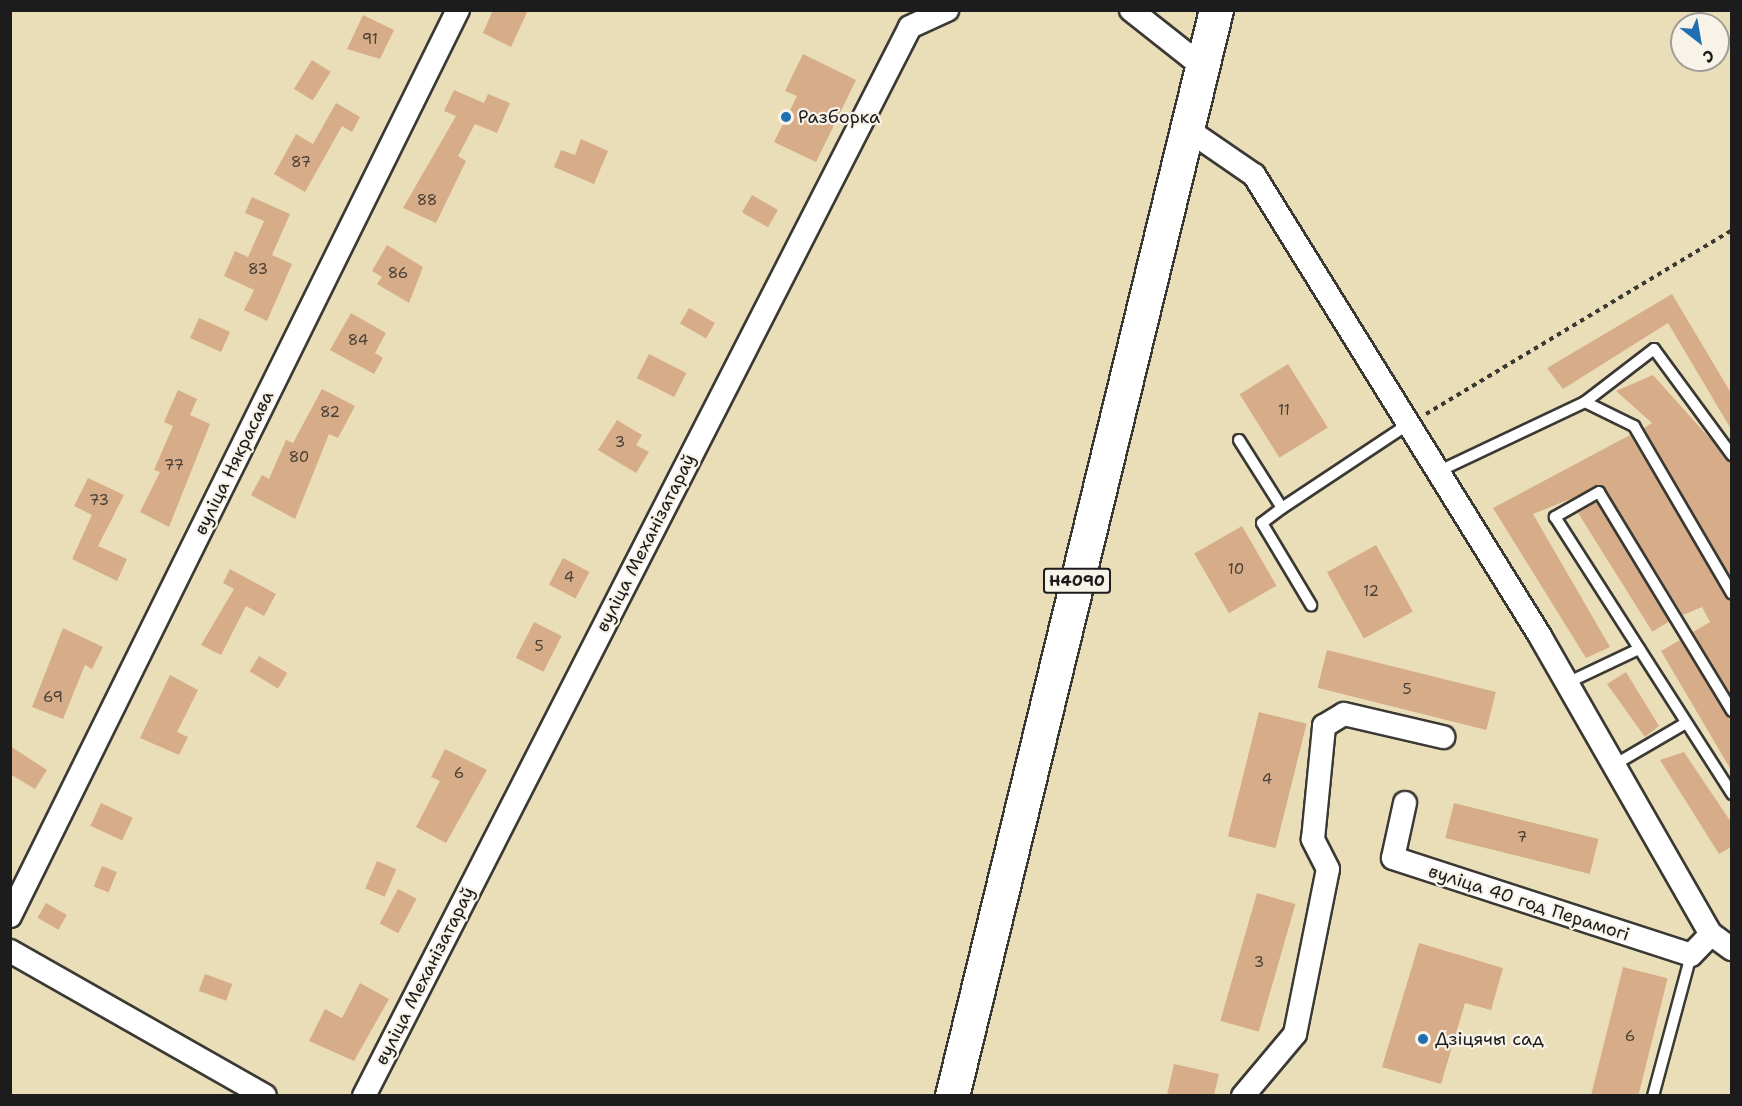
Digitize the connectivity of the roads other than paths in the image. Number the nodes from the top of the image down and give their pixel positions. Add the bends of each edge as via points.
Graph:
1 (458, 10) edge
2 (947, 10) edge
3 (1131, 10) edge
4 (1215, 10) edge
5 (1202, 66) junction
6 (1187, 129) junction
7 (1585, 402) junction
8 (1407, 425) junction
9 (1239, 440) dead end
10 (1731, 455) edge
11 (1434, 473) junction
12 (1282, 508) junction
13 (1731, 594) edge
14 (1311, 605) dead end
15 (1639, 649) junction
16 (1567, 683) junction
17 (1731, 711) edge
18 (1686, 723) junction
19 (1443, 737) dead end
20 (1614, 765) junction
21 (1731, 795) edge
22 (1405, 803) dead end
23 (10, 916) edge
24 (1712, 934) junction
25 (1731, 950) edge
26 (10, 951) edge
27 (1691, 955) junction
28 (265, 1095) edge
29 (364, 1095) edge
30 (952, 1095) edge
31 (1243, 1095) edge
32 (1653, 1095) edge

1 - 23 street, вуліца Някрасава
2 - 29 street, вуліца Механізатараў via 910,27
3 - 5 street
4 - 5 main road, Н4090
5 - 6 main road, Н4090
6 - 8 street via 1254,175
6 - 30 main road, Н4090
7 - 10 lane via 1654,349
7 - 11 lane
7 - 13 lane via 1634,426
8 - 11 street
8 - 12 lane
9 - 12 lane
11 - 16 street
12 - 14 lane via 1262,523
15 - 16 lane
15 - 17 lane via 1555,517 1599,492
15 - 18 lane
16 - 20 street
18 - 20 lane
18 - 21 lane
19 - 31 street via 1344,714 1324,726 1313,839 1328,869 1295,1034
20 - 24 street
22 - 27 street, вуліца 40 год Перамогі via 1393,858
24 - 25 street
24 - 27 street
26 - 28 street
27 - 32 lane

